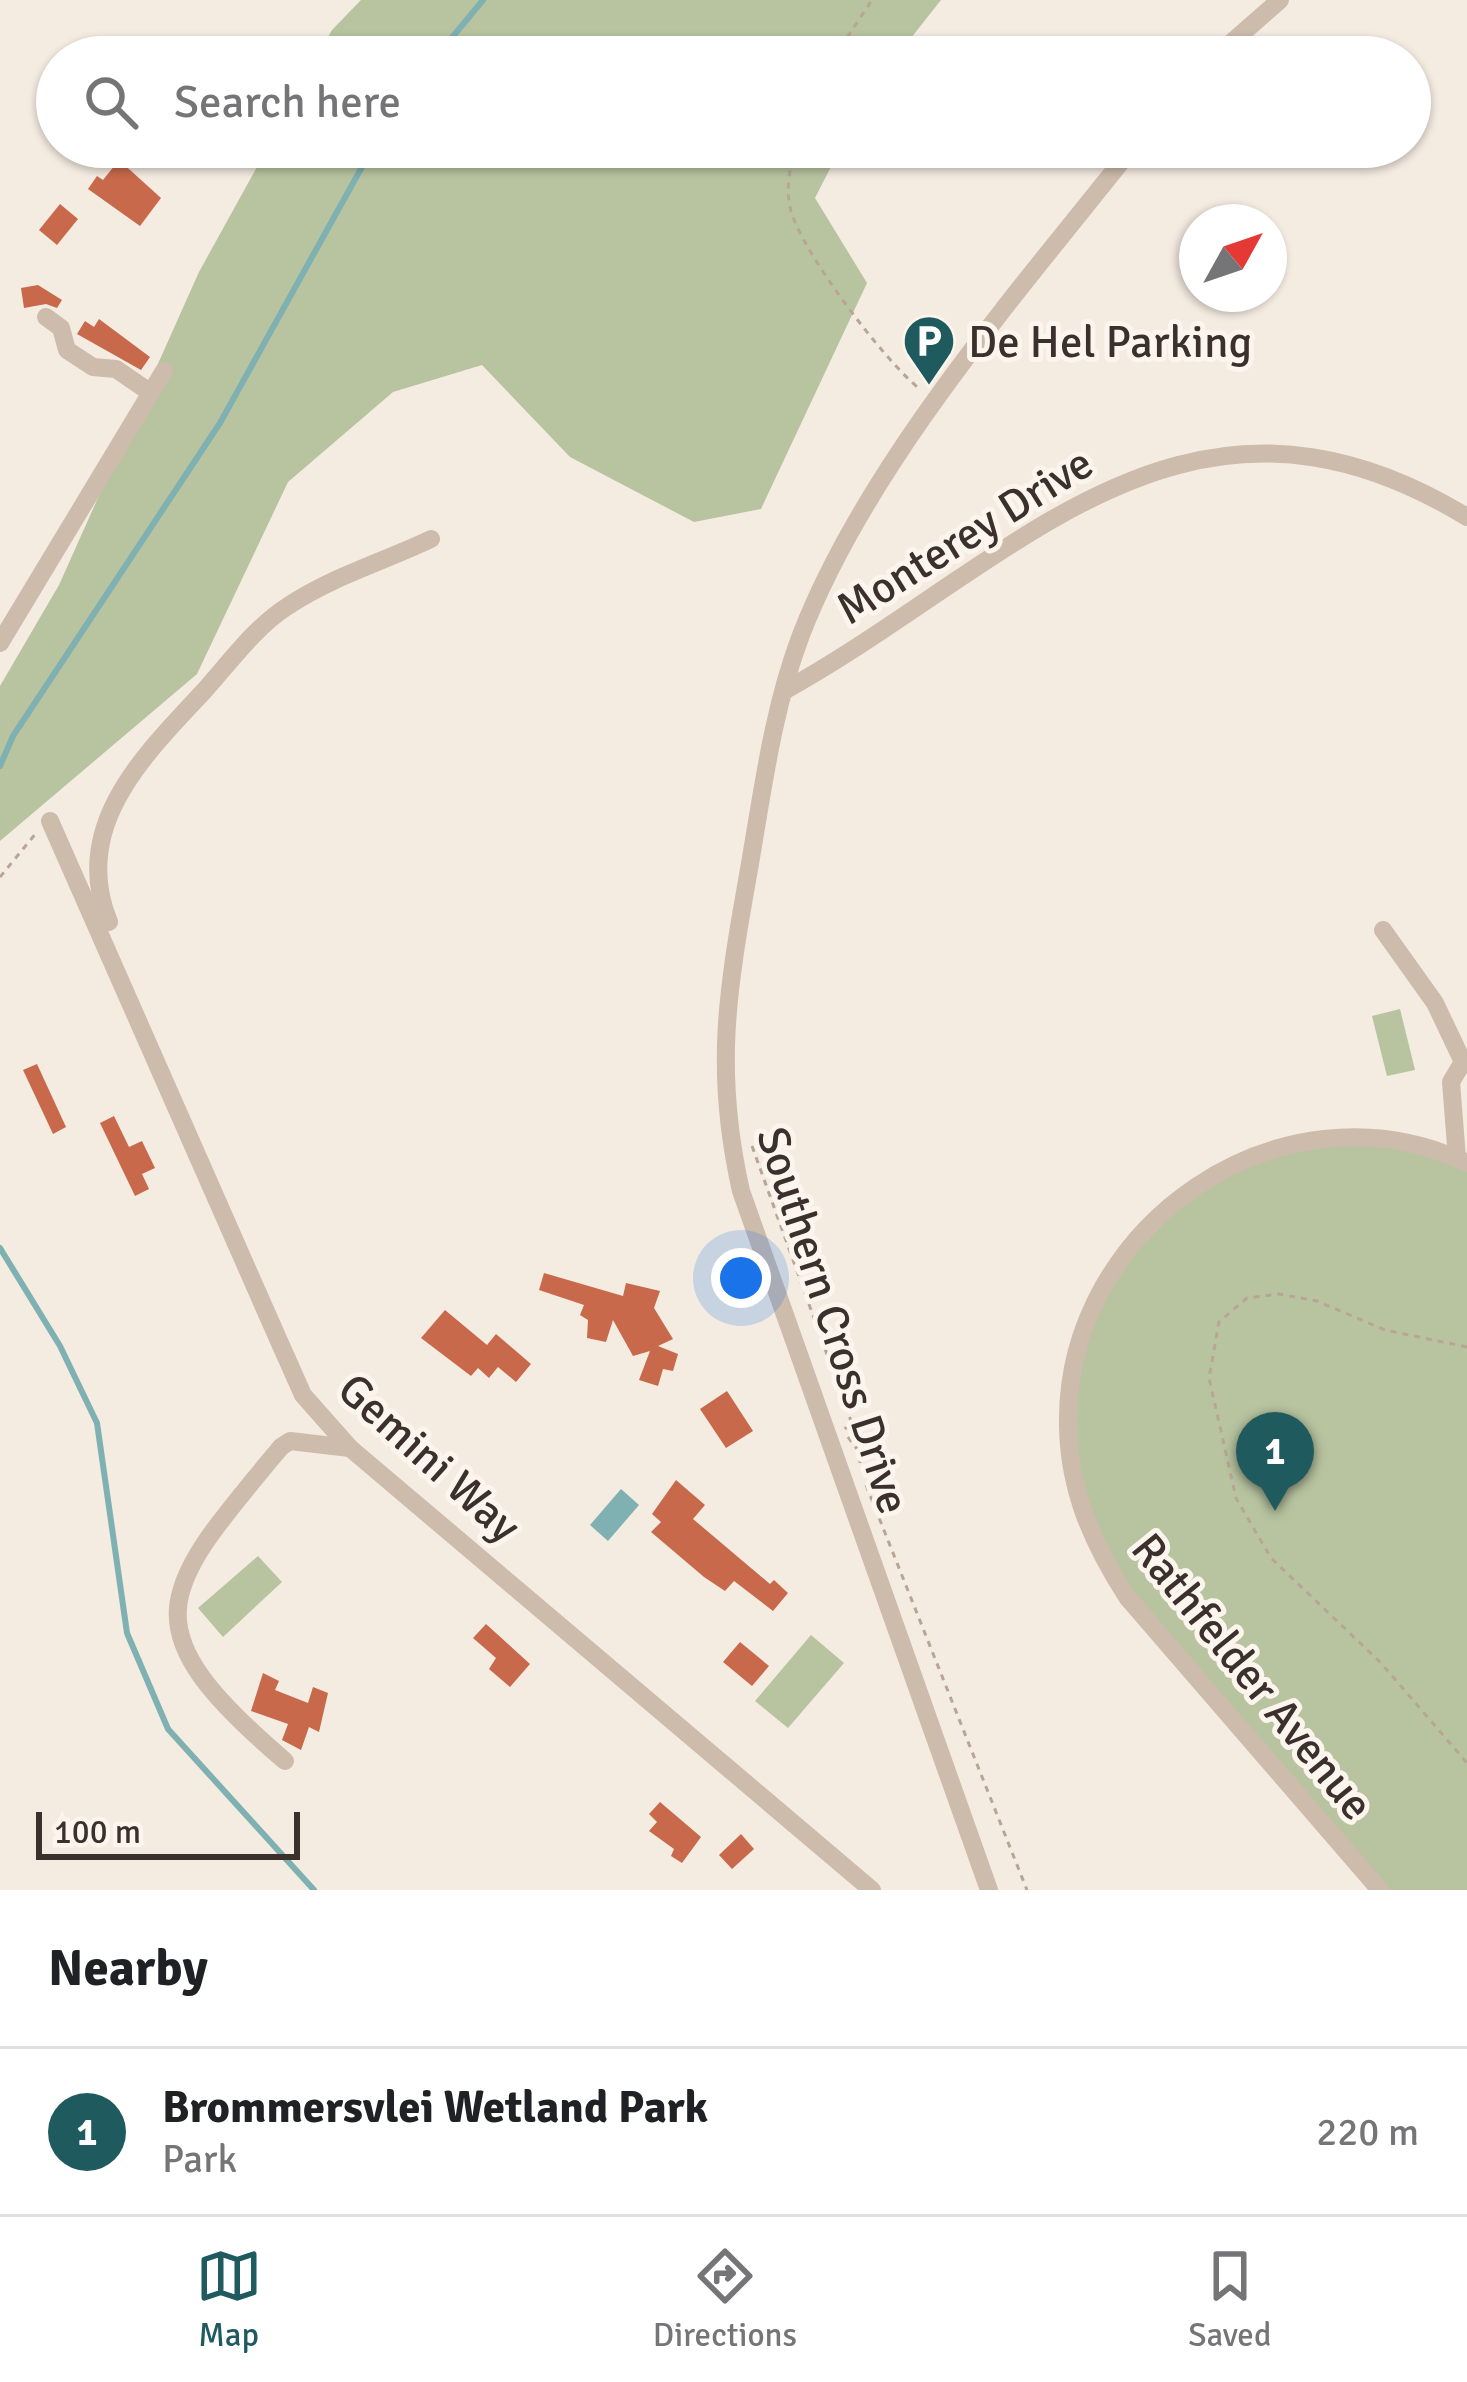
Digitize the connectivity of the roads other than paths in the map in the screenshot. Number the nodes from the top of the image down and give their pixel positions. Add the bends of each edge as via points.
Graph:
1 (1280, 0) edge
2 (1240, 36) edge
3 (1117, 168) edge
4 (46, 316) dead end
5 (164, 371) dead end
6 (151, 393) junction
7 (1467, 517) edge
8 (431, 539) dead end
9 (0, 643) edge
10 (784, 691) junction
11 (52, 825) road end
12 (1382, 931) dead end
13 (178, 1104) junction
14 (1462, 1161) edge
15 (350, 1448) junction
16 (285, 1762) dead end
17 (872, 1890) edge
18 (989, 1890) edge
19 (1380, 1890) edge

1 - 2 street
3 - 10 street, Southern Cross Drive via 937,402 854,525 801,635
4 - 6 street via 61,328 65,348
5 - 6 street
6 - 9 street
7 - 10 street, Monterey Drive via 1406,485 1329,462 1248,455 1180,464 1088,495
8 - 13 street via 284,609 158,739 107,817 98,896
10 - 18 street, Southern Cross Drive via 731,968 722,1040 725,1114 741,1191
11 - 13 street, Gemini Way
12 - 14 street via 1435,1004 1463,1062 1451,1082
13 - 15 street, Gemini Way via 303,1395
14 - 19 street, Rathfelder Avenue via 1393,1140 1317,1138 1272,1147 1208,1177 1122,1255 1083,1337 1069,1396 1076,1492 1104,1562
15 - 16 street via 281,1447 214,1528 179,1588 175,1628 200,1672 231,1715
15 - 17 street, Gemini Way

